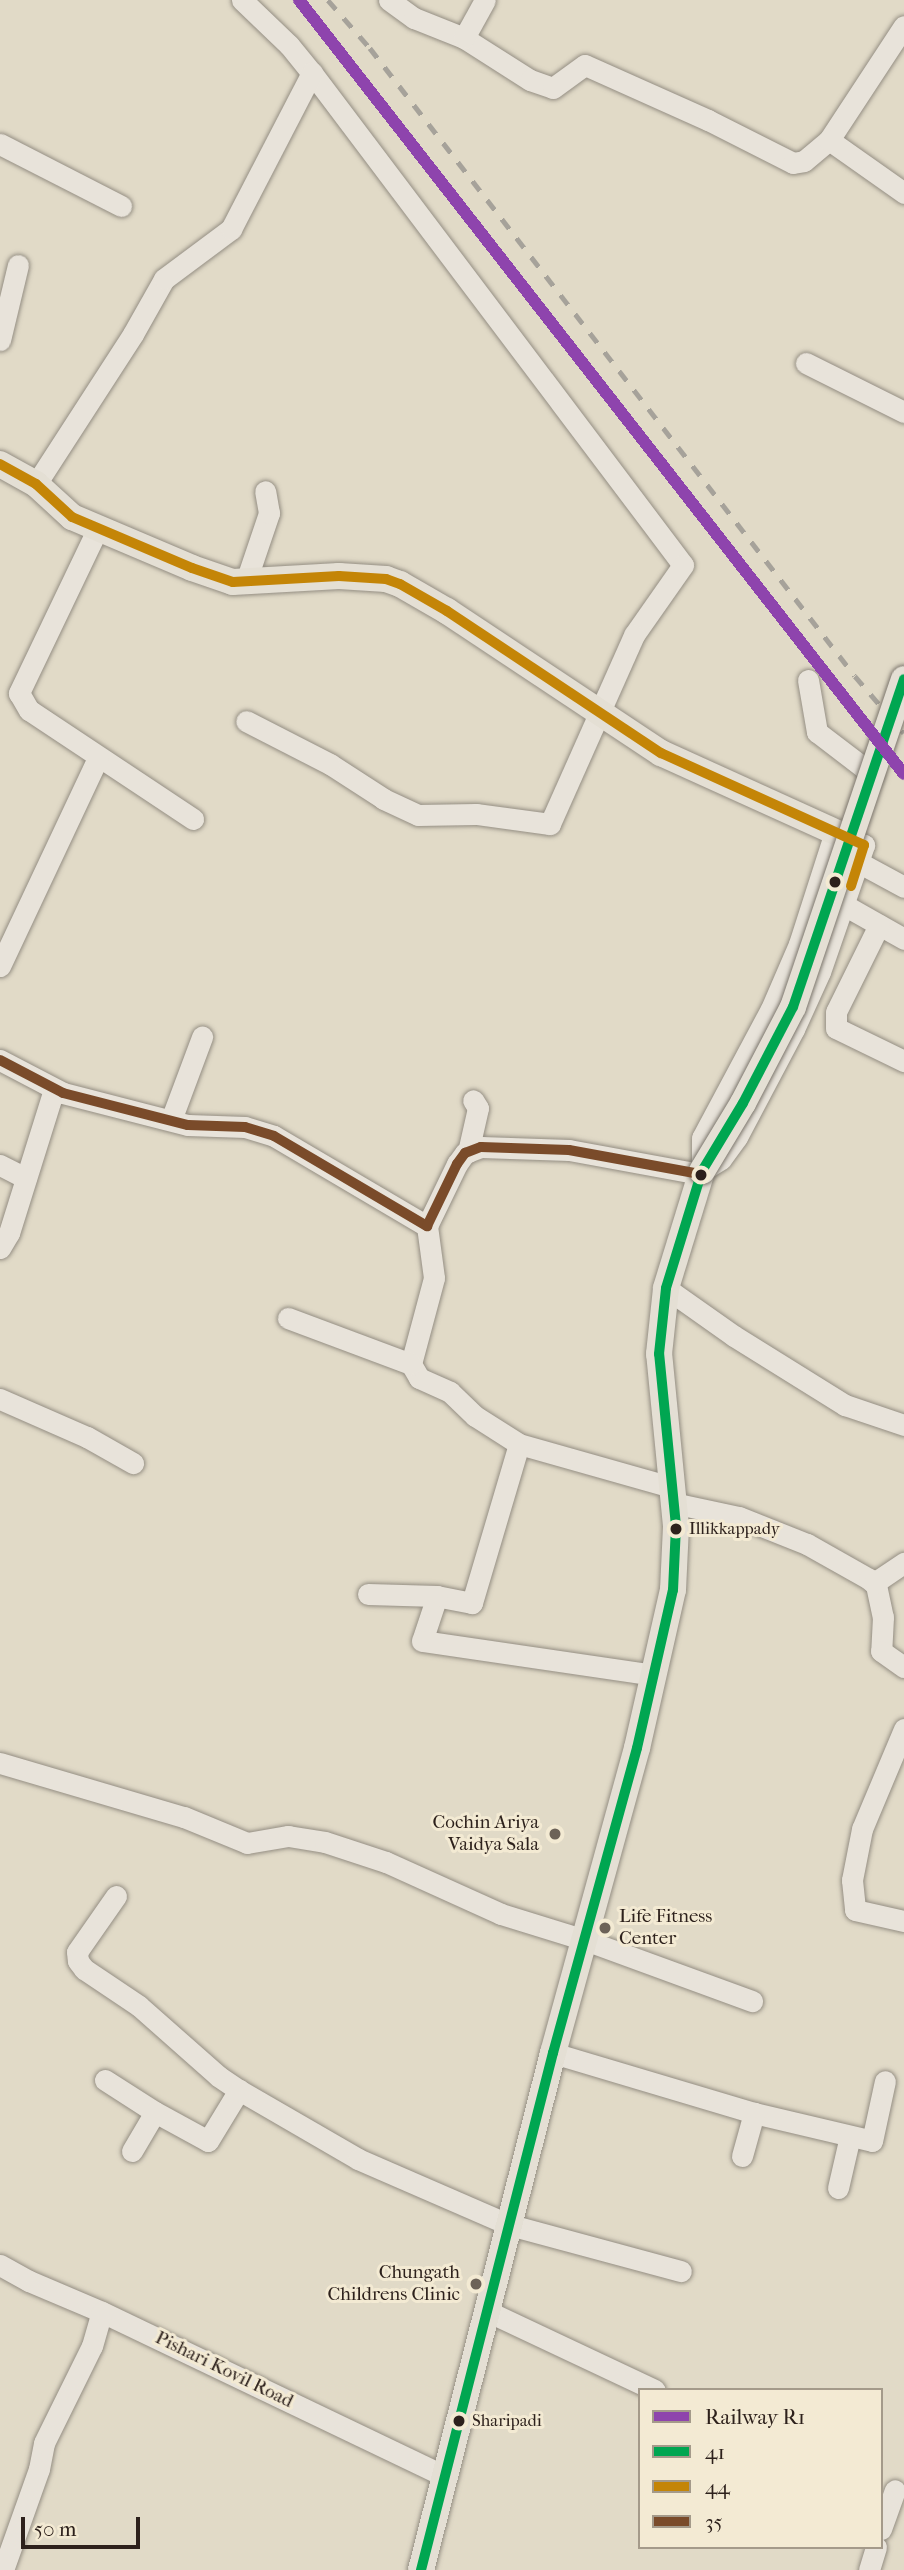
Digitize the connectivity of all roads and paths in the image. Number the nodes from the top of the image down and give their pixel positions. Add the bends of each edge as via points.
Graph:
1 (242, 0) edge
2 (389, 0) edge
3 (485, 0) edge
4 (904, 26) edge
5 (464, 38) junction
6 (312, 73) junction
7 (829, 140) junction
8 (0, 144) edge
9 (904, 193) edge
10 (121, 206) dead end
11 (18, 265) dead end
12 (0, 340) edge
13 (806, 363) dead end
14 (904, 412) edge
15 (0, 464) edge
16 (36, 484) junction
17 (265, 491) dead end
18 (97, 530) junction
19 (246, 581) junction
20 (904, 679) edge
21 (808, 680) dead end
22 (599, 711) junction
23 (246, 721) dead end
24 (98, 758) junction
25 (872, 774) junction
26 (193, 820) dead end
27 (835, 832) junction
28 (861, 853) junction
29 (904, 887) edge
30 (844, 905) junction
31 (879, 925) junction
32 (904, 939) edge
33 (0, 966) edge
34 (202, 1037) dead end
35 (0, 1060) edge
36 (904, 1061) edge
37 (54, 1088) junction
38 (473, 1100) dead end
39 (171, 1120) junction
40 (468, 1152) junction
41 (0, 1165) edge
42 (701, 1173) junction
43 (26, 1178) junction
44 (427, 1226) junction
45 (0, 1248) edge
46 (666, 1288) junction
47 (288, 1318) dead end
48 (411, 1364) junction
49 (0, 1399) edge
50 (904, 1425) edge
51 (519, 1444) junction
52 (133, 1463) dead end
53 (672, 1495) junction
54 (904, 1563) edge
55 (874, 1583) junction
56 (368, 1594) dead end
57 (437, 1596) junction
58 (904, 1667) edge
59 (654, 1675) junction
60 (904, 1729) edge
61 (0, 1763) edge
62 (116, 1896) dead end
63 (904, 1922) edge
64 (585, 1940) junction
65 (752, 2001) dead end
66 (553, 2053) junction
67 (105, 2080) dead end
68 (885, 2081) dead end
69 (239, 2090) junction
70 (155, 2112) junction
71 (754, 2113) junction
72 (850, 2136) junction
73 (132, 2151) dead end
74 (742, 2155) dead end
75 (838, 2188) dead end
76 (510, 2225) junction
77 (0, 2264) edge
78 (681, 2271) dead end
79 (102, 2312) junction
80 (489, 2312) junction
81 (651, 2388) edge
82 (447, 2477) junction
83 (893, 2490) edge
84 (883, 2522) edge
85 (875, 2549) edge
86 (3, 2570) edge
87 (421, 2570) edge
88 (869, 2570) edge

1 - 6 street
2 - 5 street via 414,18
3 - 5 street
4 - 7 street
5 - 7 street via 508,69 553,88 585,65 793,163 804,161
6 - 16 street via 230,229 164,279
6 - 22 street via 684,565 634,635
7 - 9 street
8 - 10 street
11 - 12 street
13 - 14 street
15 - 16 main road
16 - 18 main road via 72,517
17 - 19 street via 269,513
18 - 19 main road via 192,568 233,582
18 - 24 street via 19,693 29,710
19 - 22 main road via 339,576 400,584
20 - 25 main road, bridge
21 - 25 street via 817,732
22 - 23 street via 550,824 476,814 418,815
22 - 27 main road via 661,753
24 - 26 street
24 - 33 street
25 - 42 main road, bridge via 793,1007
27 - 28 street
27 - 42 street via 780,988 702,1138
28 - 29 street
28 - 30 street
30 - 31 street
30 - 42 street via 820,972 765,1087 737,1138 721,1159
31 - 32 street
31 - 36 street via 836,1012 836,1028
34 - 39 street
35 - 37 street
37 - 39 street
37 - 43 street
38 - 40 street via 478,1108
39 - 44 street via 188,1125 245,1126 274,1136
40 - 42 street via 481,1147 569,1150
40 - 44 street via 457,1164
41 - 43 street
42 - 46 main road
43 - 45 street
44 - 48 street via 434,1278
46 - 50 street via 845,1405
46 - 53 main road via 659,1354
47 - 48 street
48 - 51 street via 419,1378 450,1392 475,1416
49 - 52 street
51 - 53 street
51 - 57 street via 472,1604
53 - 55 street via 807,1544
53 - 59 main road via 676,1526 673,1590
54 - 55 street
55 - 58 street via 883,1617 881,1651
56 - 57 street
57 - 59 street via 422,1641
59 - 64 main road
60 - 63 street via 862,1829 852,1880 855,1910
61 - 64 street via 184,1817 247,1843 288,1836 325,1842 386,1862 502,1914
62 - 69 street via 77,1952 78,1961
64 - 65 street
64 - 66 main road
66 - 71 street
66 - 76 main road
67 - 70 street
68 - 72 street via 873,2141
69 - 70 street via 208,2141
69 - 76 street via 358,2159
70 - 73 street
71 - 72 street
71 - 74 street
72 - 75 street
76 - 78 street
76 - 80 main road
77 - 79 street, Pishari Kovil Road
79 - 82 street, Pishari Kovil Road
79 - 86 street via 92,2346 44,2443 40,2469
80 - 81 street
80 - 82 main road
82 - 87 main road
83 - 84 street
85 - 88 street

